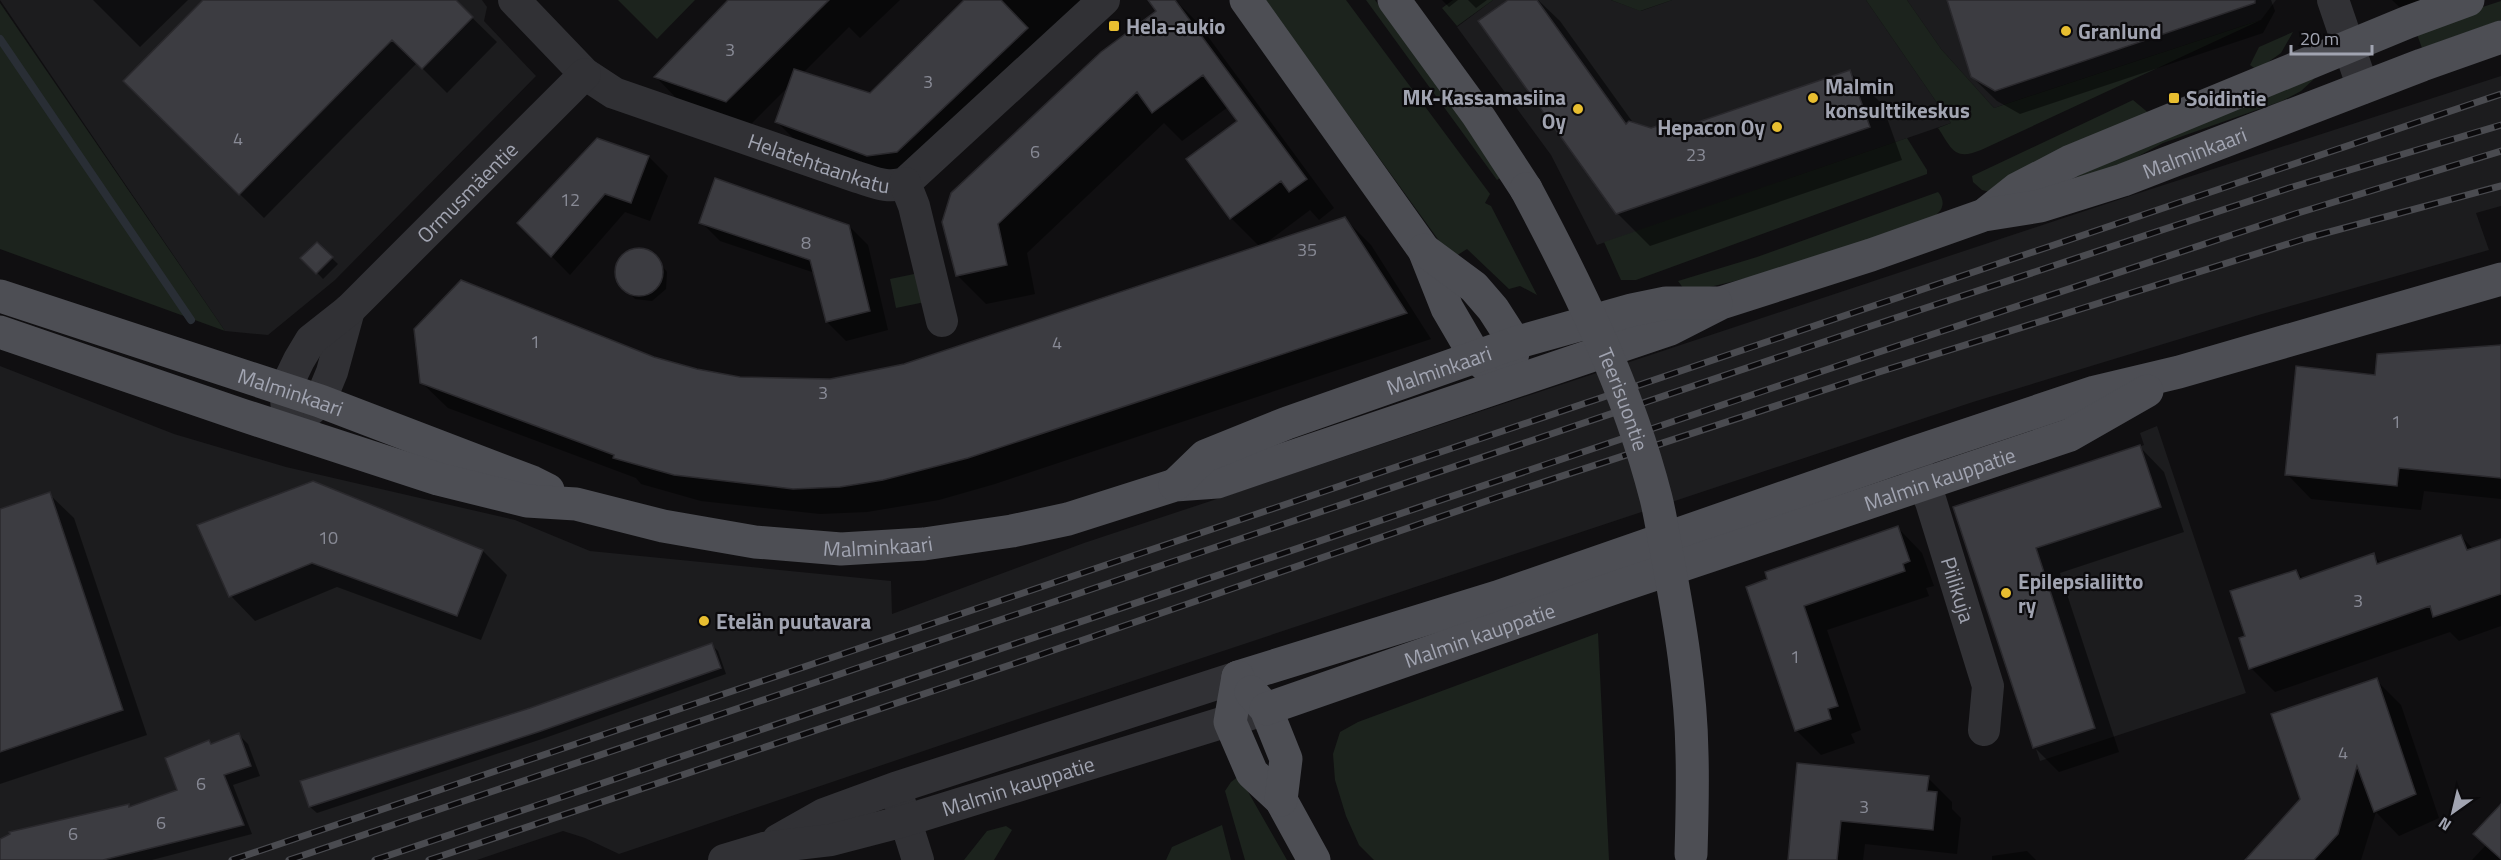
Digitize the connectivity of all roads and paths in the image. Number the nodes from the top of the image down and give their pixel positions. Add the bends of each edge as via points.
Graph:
1 (514, 0) edge
2 (1104, 0) edge
3 (1246, 0) edge
4 (1394, 0) edge
5 (2333, 0) edge
6 (2468, 0) edge
7 (2501, 37) edge
8 (2349, 46) junction
9 (585, 74) junction
10 (2363, 88) junction
11 (905, 183) junction
12 (1984, 215) junction
13 (1424, 250) junction
14 (2501, 279) edge
15 (0, 296) edge
16 (2501, 298) edge
17 (1721, 303) junction
18 (349, 310) junction
19 (2390, 310) junction
20 (942, 321) dead end
21 (0, 332) edge
22 (1515, 343) junction
23 (1475, 356) junction
24 (2180, 372) junction
25 (1507, 383) junction
26 (285, 389) junction
27 (320, 401) junction
28 (288, 430) junction
29 (1912, 453) junction
30 (1923, 484) junction
31 (1175, 485) junction
32 (576, 504) junction
33 (1238, 677) junction
34 (1266, 709) junction
35 (1230, 722) junction
36 (1984, 730) dead end
37 (895, 788) junction
38 (1281, 800) junction
39 (904, 821) junction
40 (764, 848) junction
41 (1691, 858) edge
42 (724, 860) edge
43 (918, 860) edge
44 (1314, 860) edge

1 - 9 street, Helatehtaankatu
2 - 11 street, Helatehtaankatu
3 - 13 main road
4 - 41 main road, Teerisuontie, bridge via 1478,114 1526,189 1597,329 1620,387 1656,498 1676,601 1692,752
5 - 8 street
6 - 8 main road, Malminkaari
7 - 10 main road, Malminkaari
8 - 10 street
8 - 12 main road, Malminkaari via 2071,161 2017,189
9 - 11 street, Helatehtaankatu via 614,93 694,122 885,186
9 - 18 street, Ormusmäentie
10 - 12 main road, Malminkaari via 2123,180 2040,206
11 - 20 street
12 - 17 main road, Malminkaari
13 - 22 main road via 1474,287
13 - 23 main road via 1447,308
14 - 19 main road, Malmin kauppatie
15 - 26 main road, Malminkaari
16 - 19 main road, Malmin kauppatie
17 - 22 main road, Malminkaari via 1666,303
17 - 25 main road, Malminkaari via 1671,330
18 - 26 street, Ormusmäentie via 311,340
18 - 27 street, Ormusmäentie
19 - 24 main road, Malmin kauppatie
21 - 28 main road, Malminkaari
22 - 23 main road, Malminkaari
22 - 25 main road
23 - 25 main road
23 - 31 main road, Malminkaari via 1205,456
24 - 29 main road, Malmin kauppatie via 2095,392
24 - 30 main road, Malmin kauppatie via 2070,435
25 - 31 main road, Malminkaari via 1217,482
26 - 27 main road, Malminkaari
26 - 28 street
27 - 28 street, Ormusmäentie
27 - 32 main road, Malminkaari via 532,482
28 - 32 main road, Malminkaari via 438,479 527,501
29 - 30 street, Piilikuja
29 - 33 main road, Malmin kauppatie via 1497,597
30 - 34 main road, Malmin kauppatie
30 - 36 street, Piilikuja via 1988,686
31 - 32 main road, Malminkaari via 1068,519 1012,531 924,544 841,549 744,540 663,526
33 - 34 main road
33 - 35 main road
33 - 37 street, Malmin kauppatie
34 - 35 street, Malmin kauppatie
34 - 38 main road via 1286,759
35 - 38 main road via 1252,773
35 - 39 street, Malmin kauppatie
37 - 39 street
37 - 40 street, Malmin kauppatie via 824,814
38 - 44 main road
39 - 40 street, Malmin kauppatie via 831,840
39 - 43 street
40 - 42 street, Malmin kauppatie

